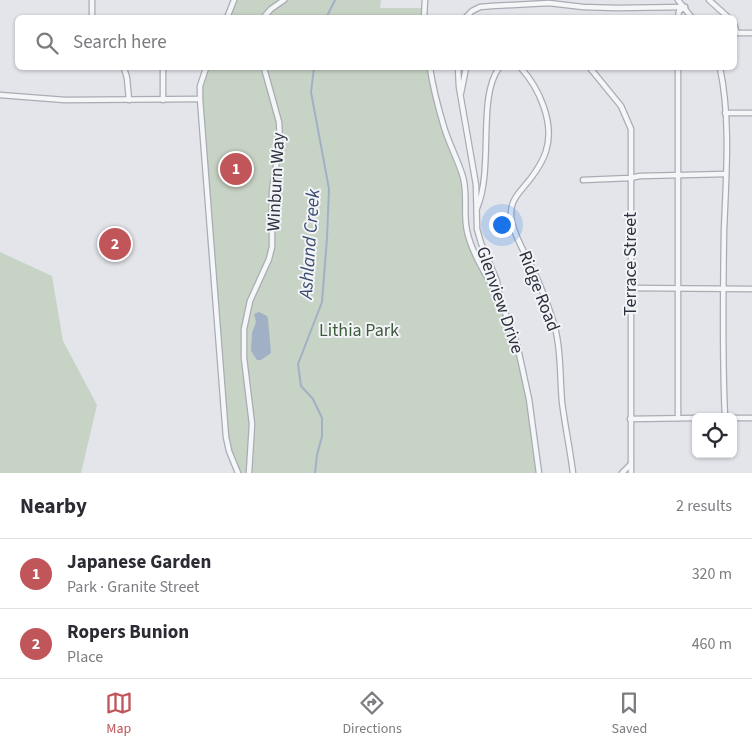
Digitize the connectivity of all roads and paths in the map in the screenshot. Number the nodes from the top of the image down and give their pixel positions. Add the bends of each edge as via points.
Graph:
1 (92, 0) edge
2 (234, 0) edge
3 (284, 0) edge
4 (425, 0) edge
5 (678, 0) edge
6 (709, 0) edge
7 (684, 7) junction
8 (92, 15) edge
9 (228, 15) edge
10 (266, 15) edge
11 (424, 15) edge
12 (469, 15) edge
13 (678, 15) edge
14 (690, 15) edge
15 (726, 15) edge
16 (737, 33) edge
17 (752, 33) edge
18 (125, 70) edge
19 (163, 70) edge
20 (205, 70) edge
21 (265, 70) edge
22 (430, 70) edge
23 (458, 70) edge
24 (466, 70) edge
25 (498, 70) edge
26 (523, 70) edge
27 (592, 70) edge
28 (678, 70) edge
29 (720, 70) edge
30 (461, 94) junction
31 (0, 95) edge
32 (200, 99) junction
33 (129, 100) junction
34 (163, 100) junction
35 (726, 113) junction
36 (752, 113) edge
37 (726, 174) junction
38 (678, 175) junction
39 (630, 178) junction
40 (583, 180) dead end
41 (475, 212) junction
42 (630, 288) junction
43 (678, 289) junction
44 (723, 289) junction
45 (752, 289) edge
46 (500, 300) junction
47 (725, 413) edge
48 (678, 418) junction
49 (692, 418) edge
50 (737, 418) edge
51 (752, 418) edge
52 (630, 419) junction
53 (631, 464) junction
54 (238, 473) edge
55 (249, 473) edge
56 (539, 473) edge
57 (574, 473) edge
58 (622, 473) edge
59 (631, 473) edge

1 - 8 street
2 - 9 street
3 - 10 street
4 - 11 street
5 - 7 street
6 - 15 street
7 - 12 street via 583,7 549,3 480,7
7 - 13 street
7 - 14 street
16 - 17 street
18 - 33 street
19 - 34 street
20 - 32 street
21 - 55 street, Winburn Way via 279,122 280,142 272,191 272,247 250,301 244,329 245,373 252,424
22 - 46 street via 434,94 463,178 469,238
23 - 30 street, Glenview Drive
24 - 30 street
25 - 41 street via 490,91 483,187
26 - 57 street, Ridge Road via 538,92 547,119 548,137 541,162 515,196 511,219 555,326 562,401
27 - 39 street, Terrace Street via 621,106 628,120 631,129
28 - 38 street
29 - 35 street
30 - 41 street, Glenview Drive via 474,173
31 - 33 street
32 - 34 street
32 - 54 street via 226,437
33 - 34 street
35 - 36 street
35 - 37 street
37 - 38 street
37 - 44 street
38 - 39 street
38 - 43 street
39 - 40 street
39 - 42 street, Terrace Street
41 - 46 street, Glenview Drive via 478,236 497,281
42 - 43 street
42 - 52 street, Terrace Street
43 - 44 street
43 - 48 street
44 - 45 street
44 - 47 street
46 - 56 street, Glenview Drive via 521,359
48 - 49 street
48 - 52 street
50 - 51 street
52 - 53 street, Terrace Street
53 - 58 street
53 - 59 street, Terrace Street

